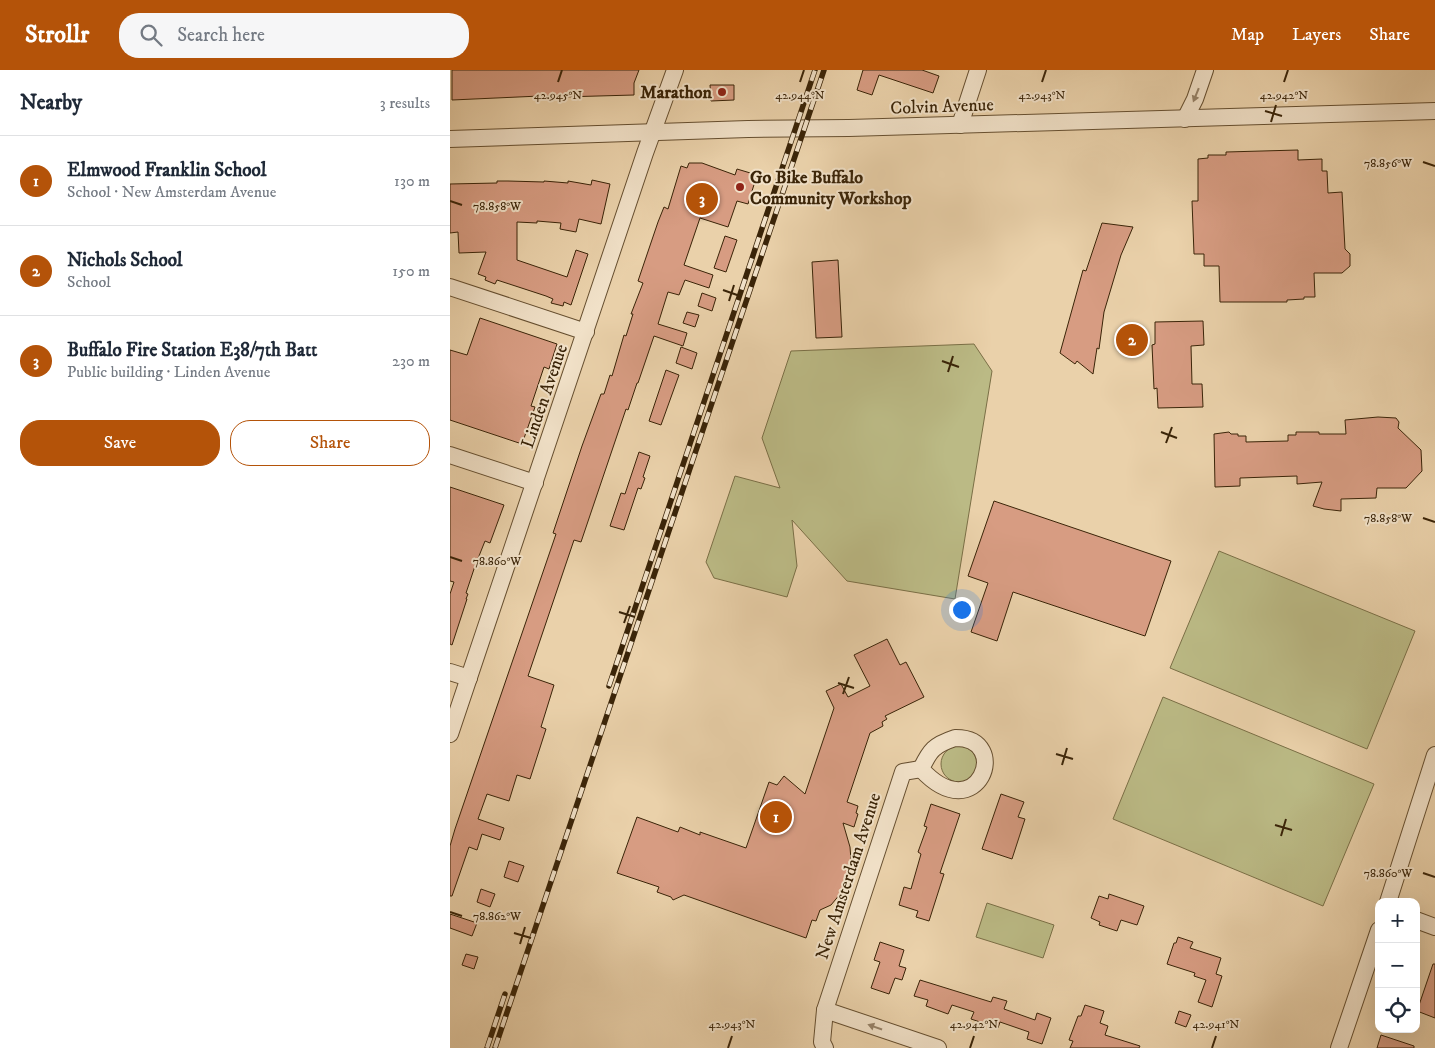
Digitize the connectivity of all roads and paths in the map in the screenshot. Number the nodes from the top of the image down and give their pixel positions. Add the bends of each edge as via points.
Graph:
1 (675, 70) edge
2 (978, 70) edge
3 (1205, 70) edge
4 (1435, 110) edge
5 (1184, 119) junction
6 (960, 125) junction
7 (653, 132) junction
8 (450, 138) edge
9 (450, 287) edge
10 (586, 332) junction
11 (450, 455) edge
12 (535, 483) junction
13 (450, 672) edge
14 (469, 678) junction
15 (450, 734) edge
16 (1435, 755) edge
17 (921, 769) dead end
18 (1389, 898) edge
19 (1420, 921) edge
20 (1435, 927) edge
21 (1375, 942) edge
22 (825, 1010) junction
23 (825, 1048) edge
24 (938, 1048) edge
25 (1339, 1048) edge

1 - 7 street, Linden Avenue
2 - 6 street
3 -> 5 street
4 - 5 street, Colvin Avenue
5 - 6 street, Colvin Avenue
6 - 7 street, Colvin Avenue
7 - 8 street, Colvin Avenue
7 - 10 street, Linden Avenue
9 - 10 street
10 - 12 street, Linden Avenue
11 - 12 street
12 - 14 street, Linden Avenue
13 - 14 street
14 - 15 street, Linden Avenue
16 - 18 street
17 - 22 street, New Amsterdam Avenue via 903,772
19 - 20 street
21 - 25 street
22 - 23 street, New Amsterdam Avenue via 822,1042
24 -> 22 street

